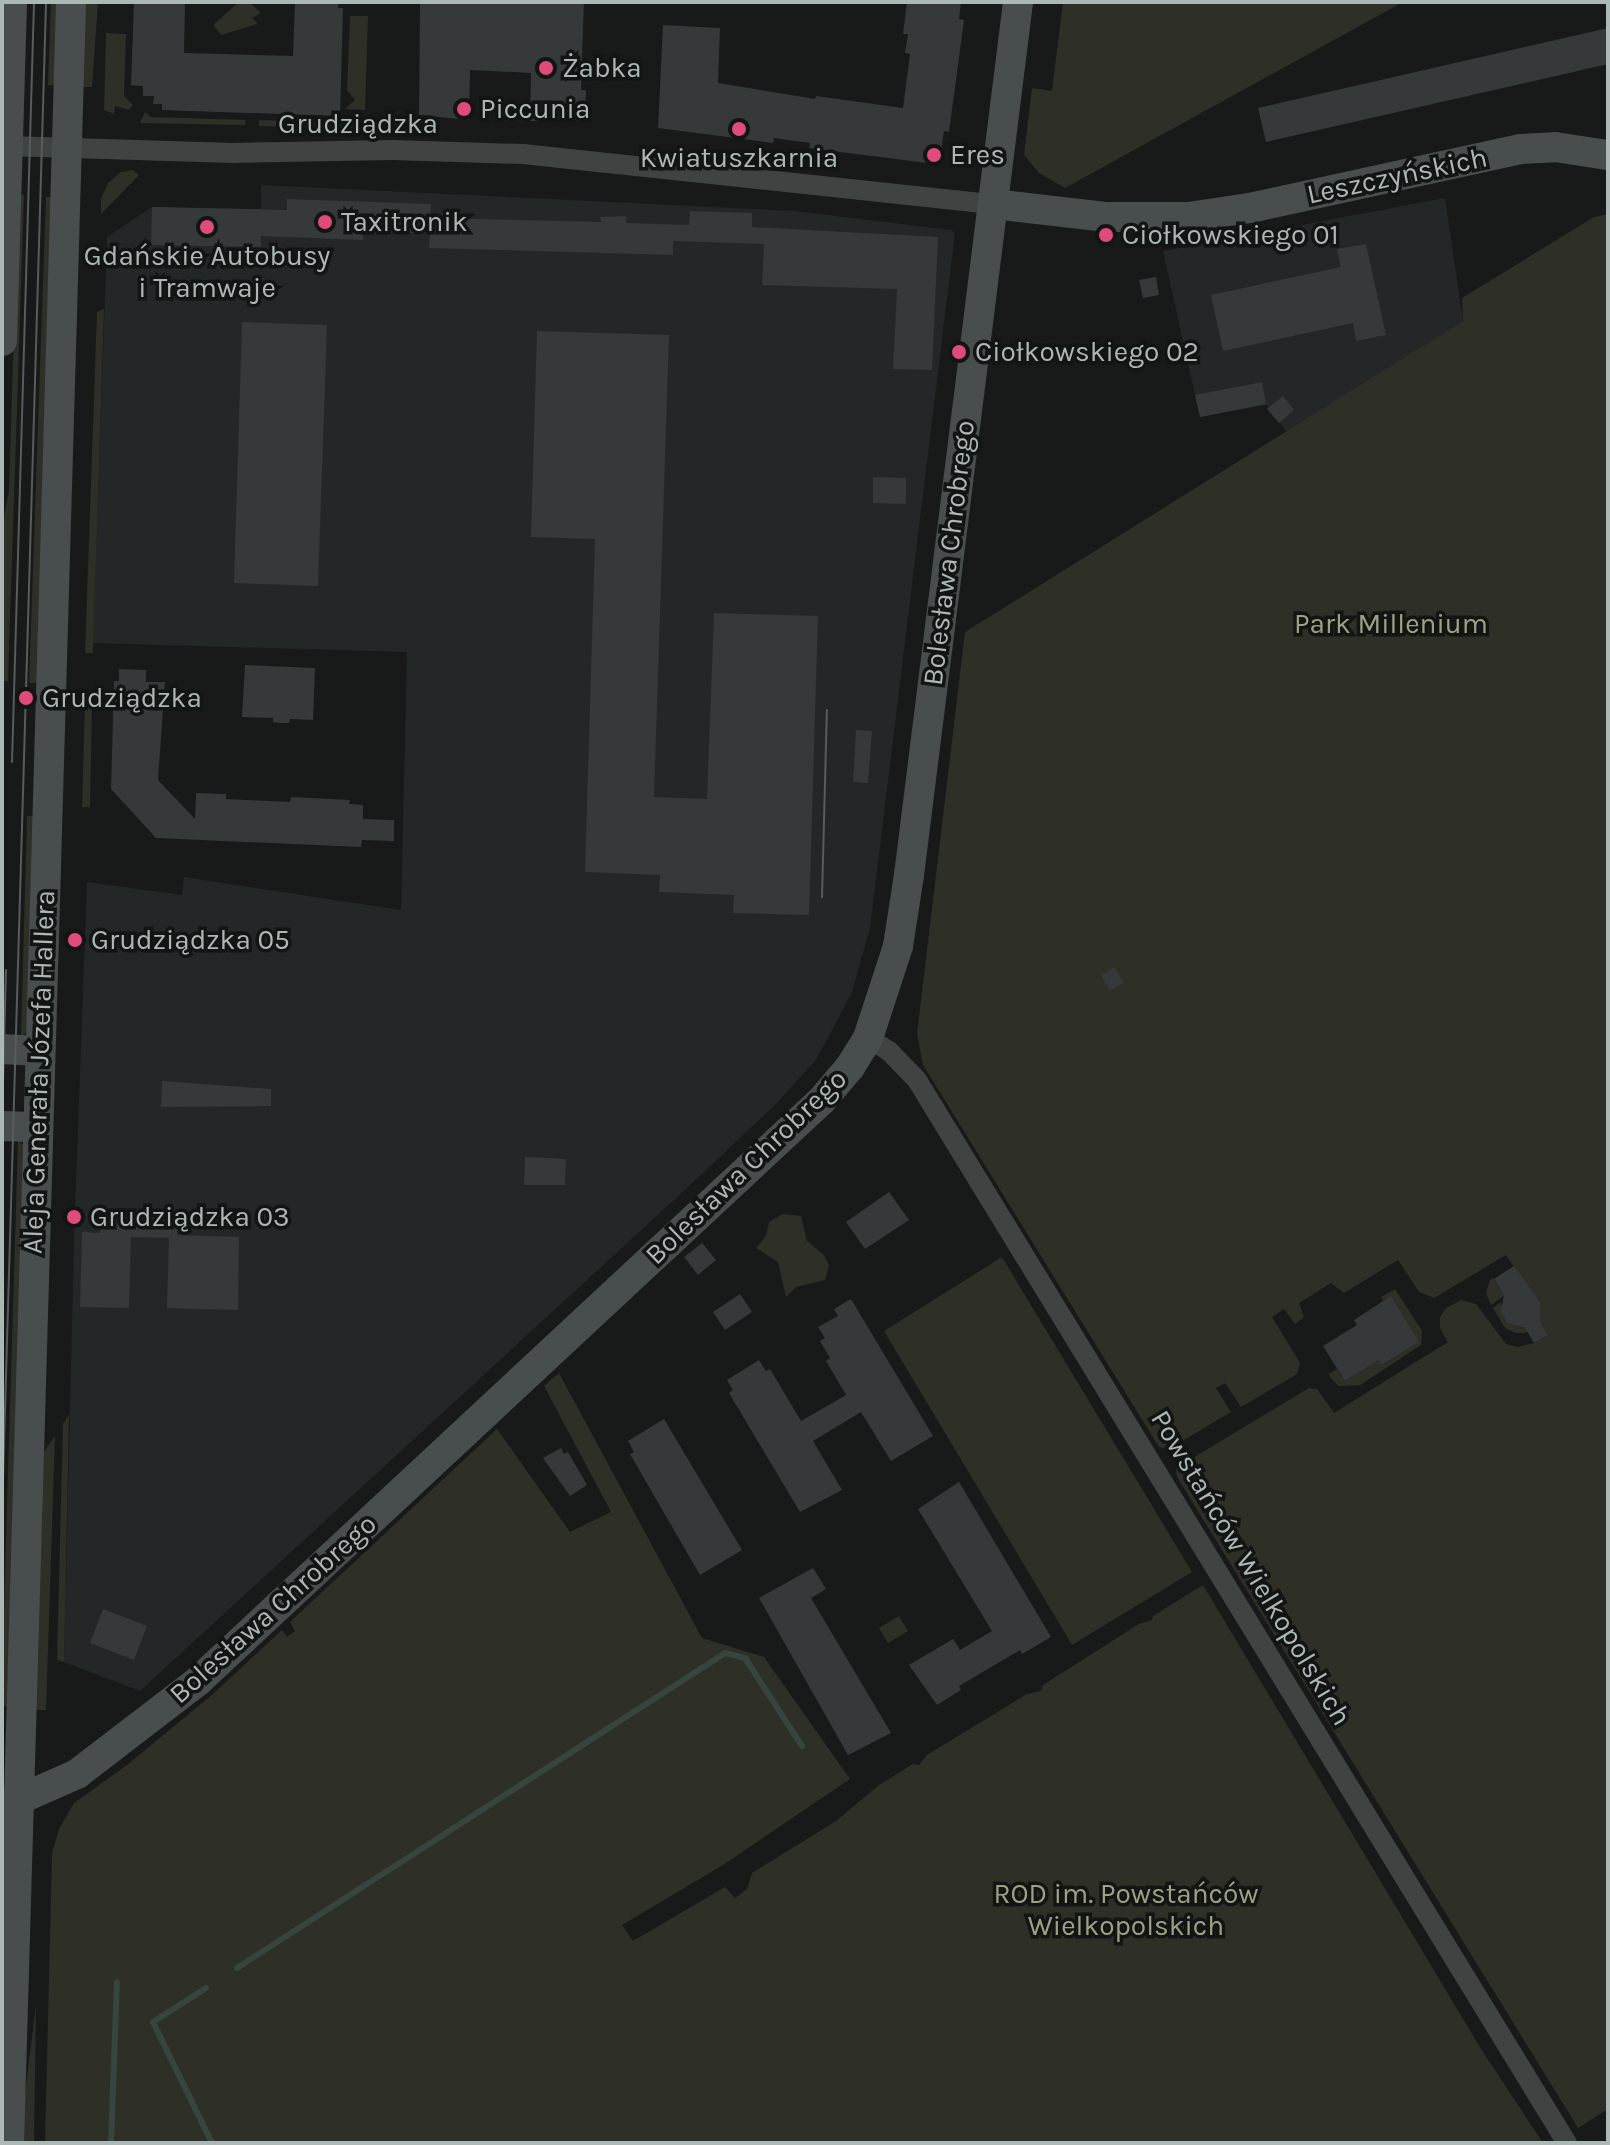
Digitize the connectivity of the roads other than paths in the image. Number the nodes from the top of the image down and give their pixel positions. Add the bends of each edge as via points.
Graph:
1 (12, 2) edge
2 (71, 2) edge
3 (1018, 2) edge
4 (8, 146) junction
5 (67, 148) junction
6 (1608, 155) edge
7 (994, 204) junction
8 (2, 341) edge
9 (868, 1038) junction
10 (2, 1049) edge
11 (39, 1051) junction
12 (2, 1126) edge
13 (38, 1127) junction
14 (10, 1804) edge
15 (9, 2143) edge
16 (1567, 2143) edge

1 - 4 street
2 - 5 street, Aleja Generała Józefa Hallera
3 - 7 street, Bolesława Chrobrego
4 - 5 street, Grudziądzka
4 - 8 street
5 - 7 street, Grudziądzka via 523,154
5 - 11 street, Aleja Generała Józefa Hallera
6 - 7 street, Leszczyńskich via 1555,147 1521,149 1188,217 1107,217
7 - 9 street, Bolesława Chrobrego via 909,875 895,959
9 - 14 street, Bolesława Chrobrego via 822,1100 198,1681 77,1774
9 - 16 street, Powstańców Wielkopolskich via 917,1080
10 - 11 street
11 - 13 street, Aleja Generała Józefa Hallera
12 - 13 street
13 - 14 street, Aleja Generała Józefa Hallera
14 - 15 street, Aleja Generała Józefa Hallera

